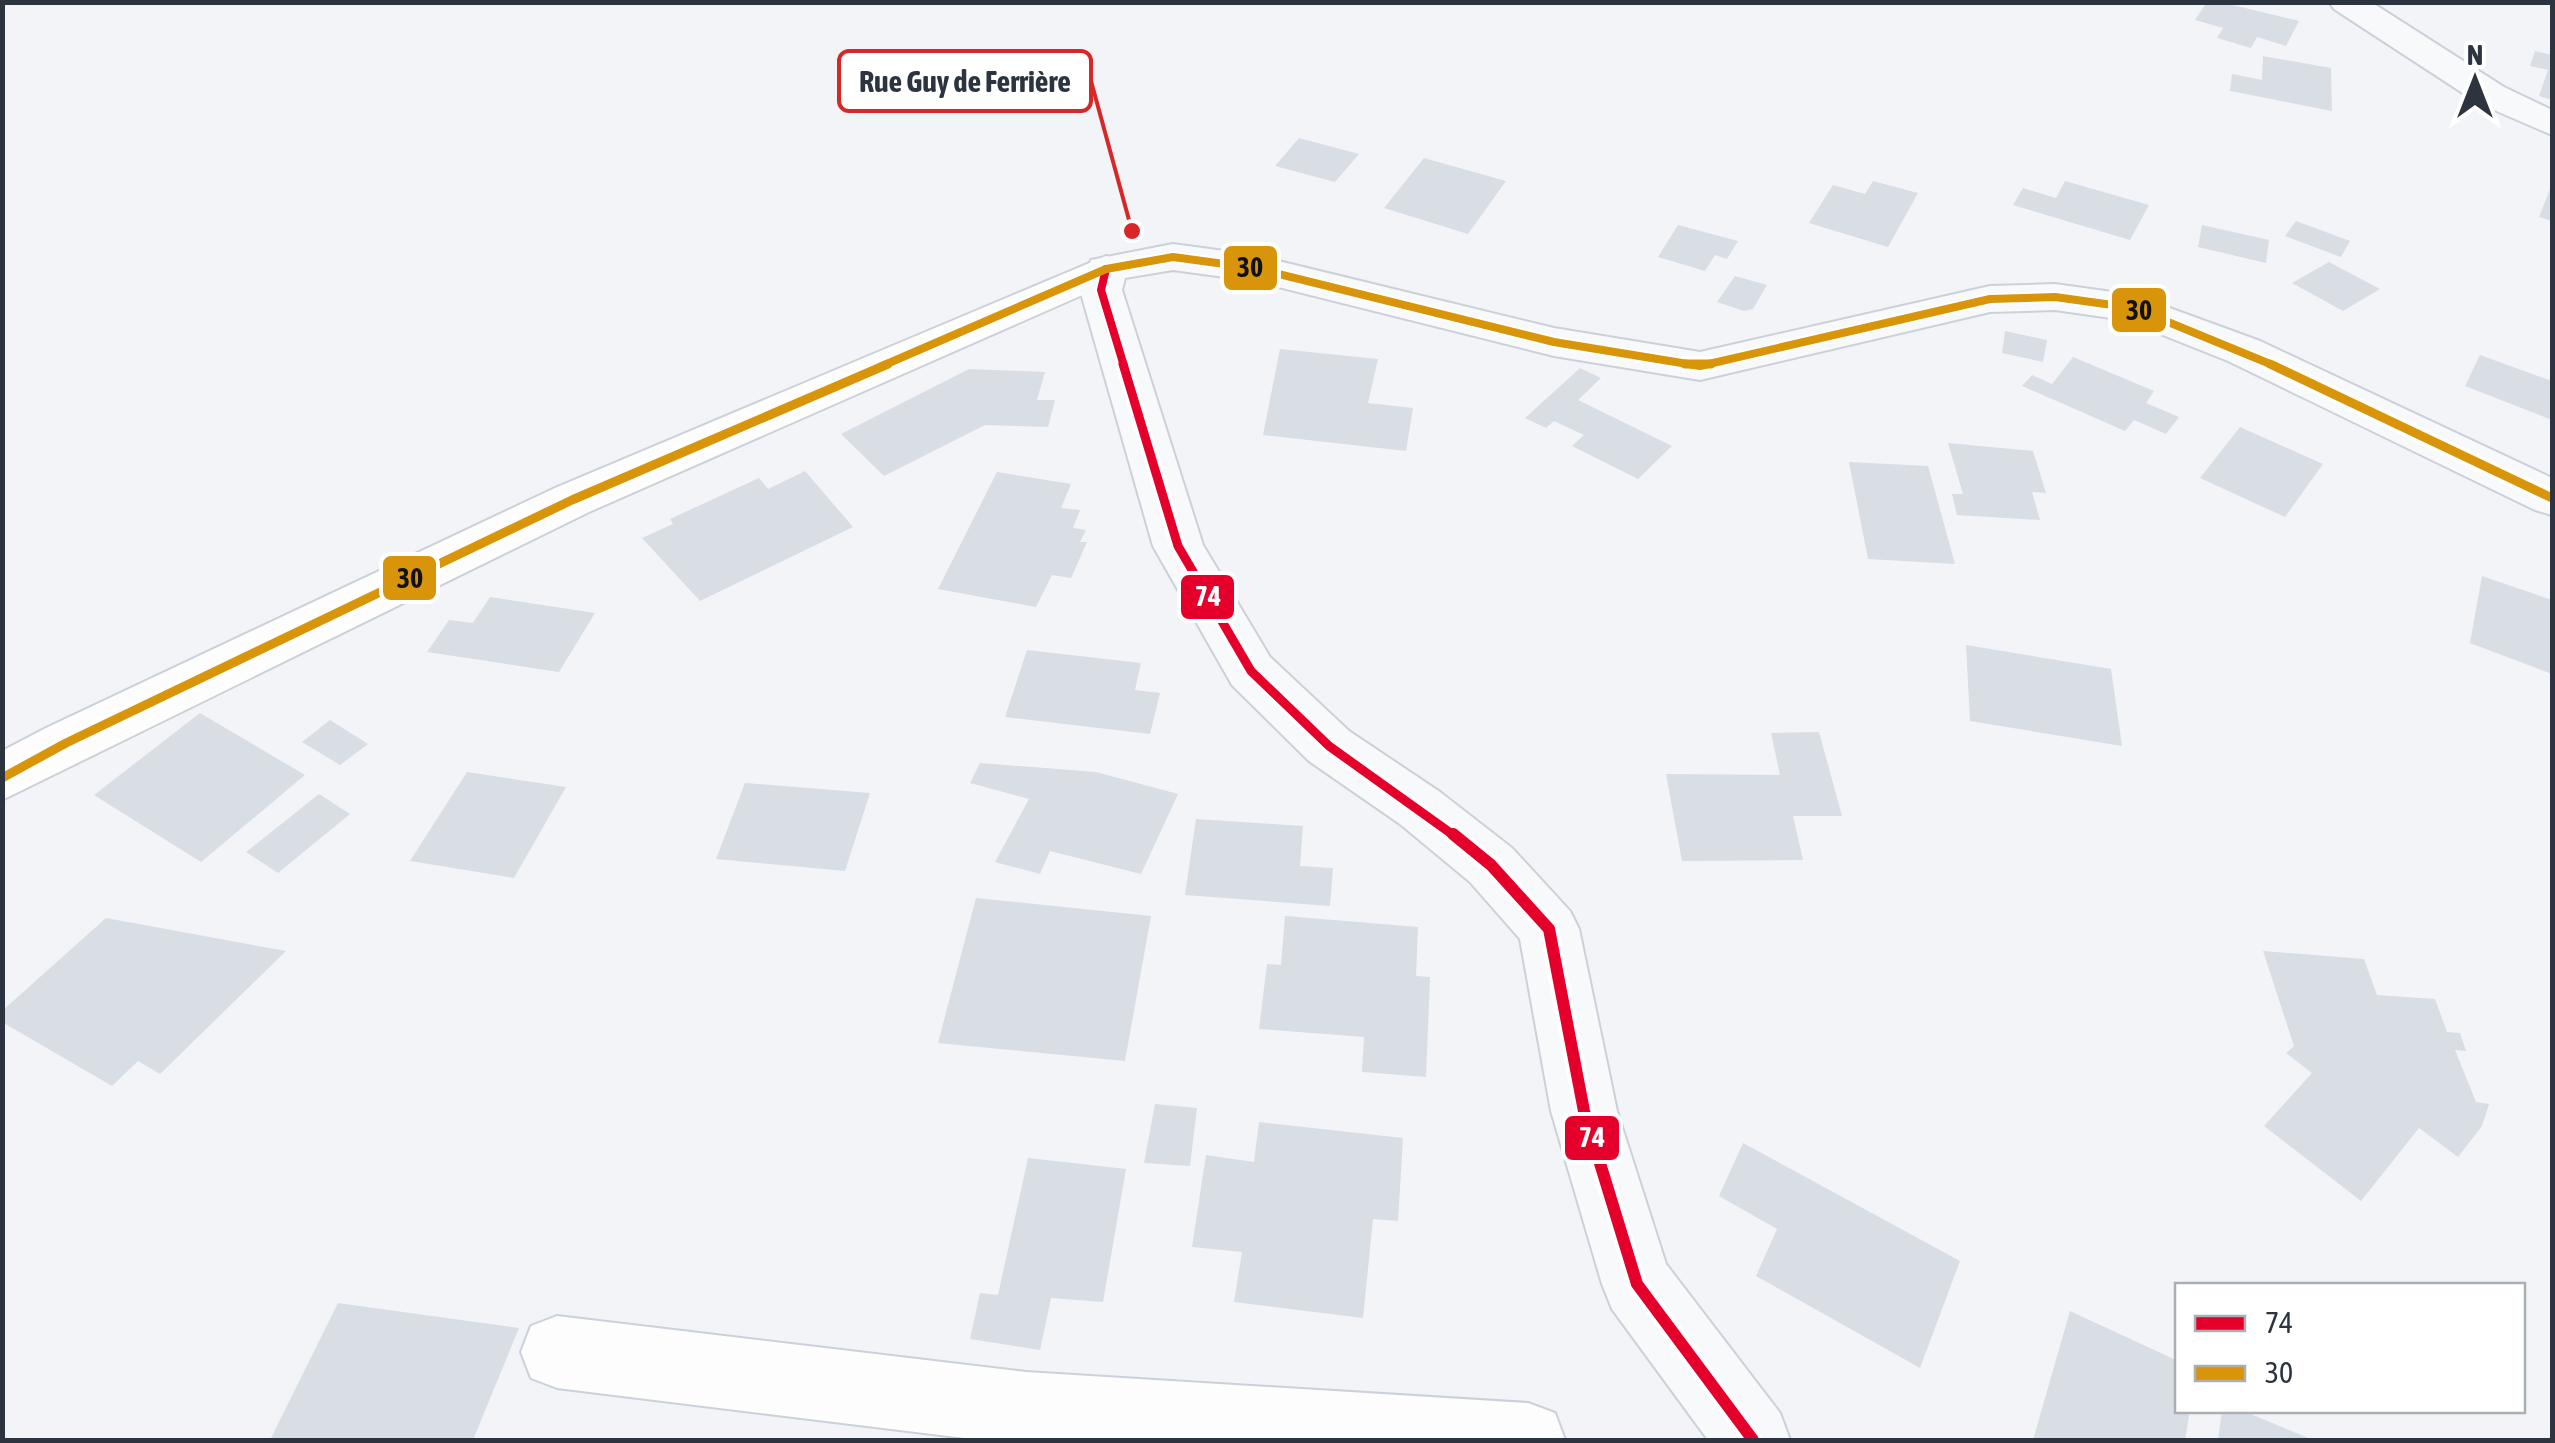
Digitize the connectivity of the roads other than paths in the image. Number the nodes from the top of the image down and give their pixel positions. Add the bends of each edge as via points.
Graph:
1 (2346, 2) edge
2 (2552, 124) edge
3 (1106, 269) junction
4 (2552, 498) edge
5 (2, 778) edge
6 (557, 1352) dead end
7 (1528, 1440) edge
8 (1753, 1440) edge

1 - 2 street via 2490,95
3 - 4 street via 1173,257 1254,268 1554,342 1700,366 1990,298 2054,297 2134,308 2244,350
3 - 5 street via 572,500
3 - 8 street via 1101,290 1178,546 1251,671 1329,746 1491,865 1549,929 1584,1111 1637,1284
6 - 7 street via 1026,1409

